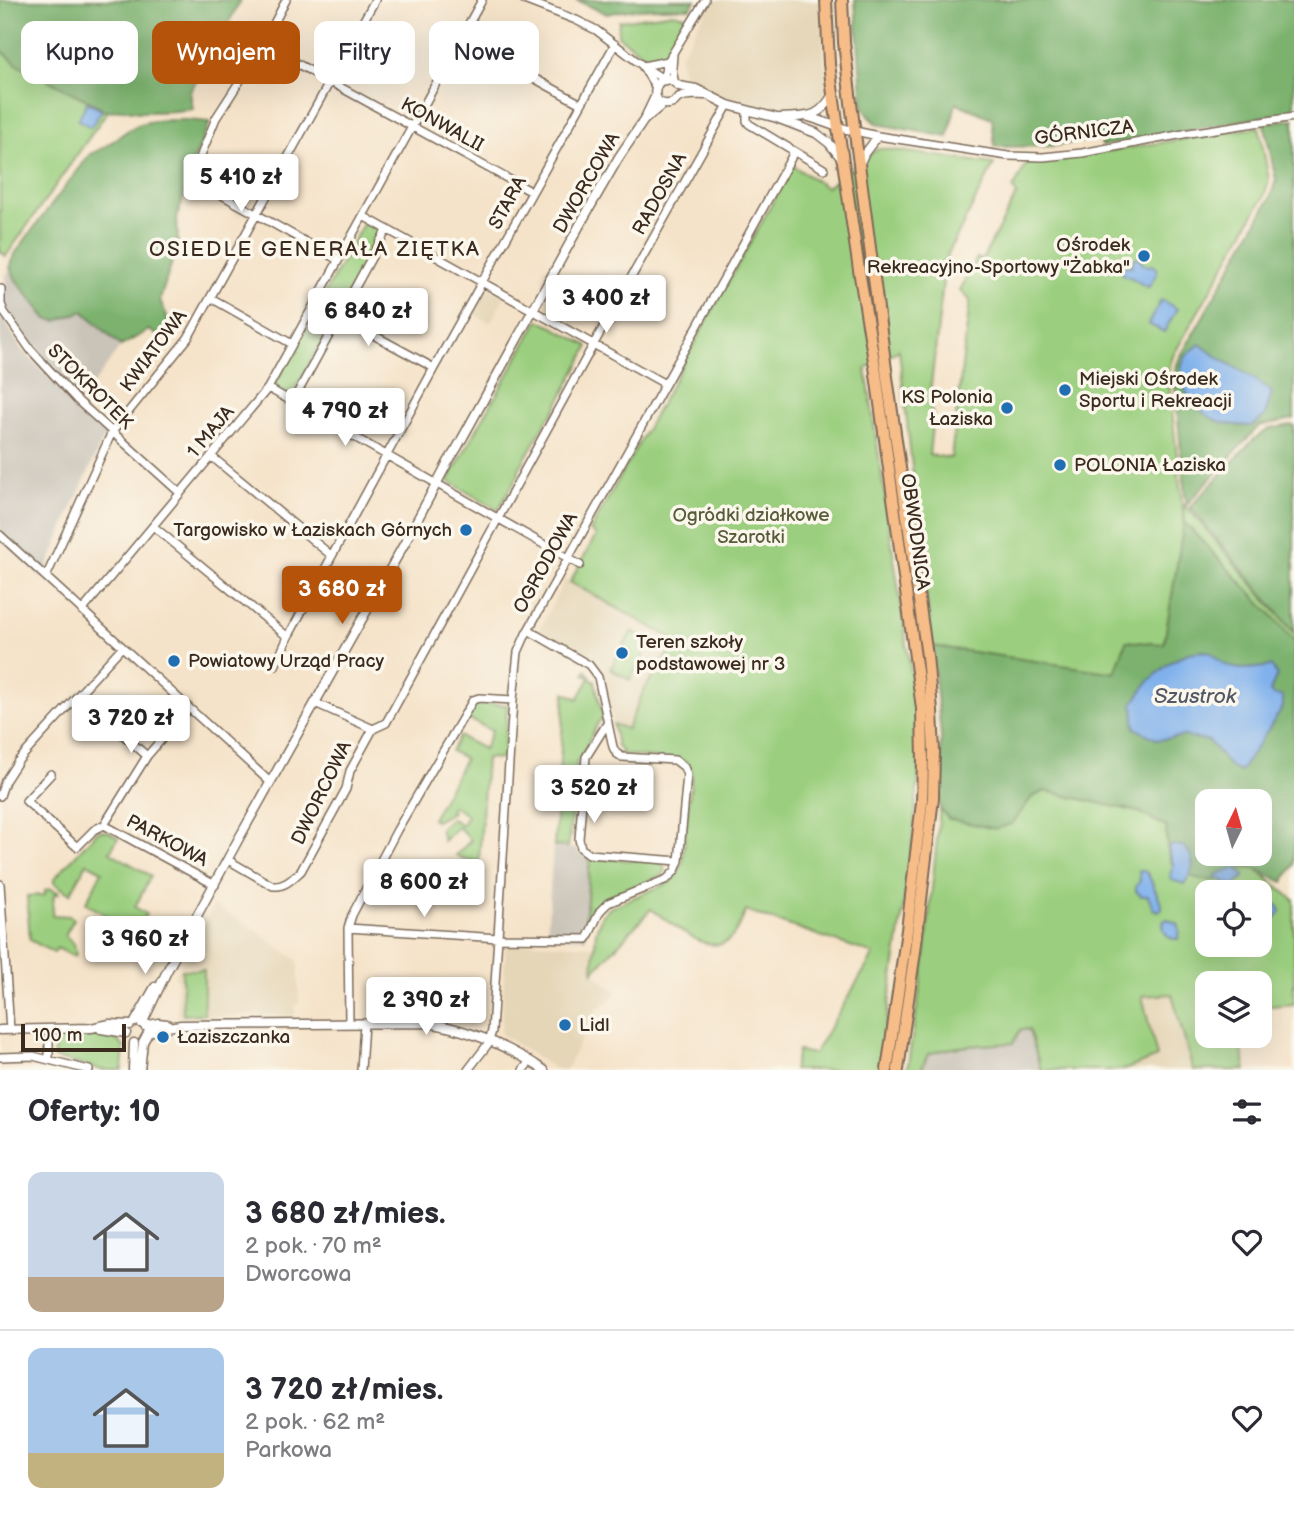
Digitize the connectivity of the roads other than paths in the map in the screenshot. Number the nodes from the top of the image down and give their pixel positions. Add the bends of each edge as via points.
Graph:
1 (286, 0) edge
2 (375, 0) edge
3 (482, 0) edge
4 (524, 0) edge
5 (705, 0) edge
6 (826, 0) edge
7 (842, 0) edge
8 (275, 21) edge
9 (363, 21) edge
10 (470, 21) edge
11 (615, 44) junction
12 (674, 53) junction
13 (668, 61) junction
14 (643, 66) junction
15 (663, 79) junction
16 (539, 81) edge
17 (677, 83) junction
18 (238, 84) edge
19 (329, 84) edge
20 (334, 84) edge
21 (436, 84) edge
22 (655, 86) junction
23 (833, 94) junction
24 (706, 95) junction
25 (655, 97) junction
26 (679, 98) junction
27 (581, 104) junction
28 (663, 104) junction
29 (728, 105) junction
30 (747, 111) junction
31 (806, 117) junction
32 (1294, 117) edge
33 (777, 118) junction
34 (644, 120) junction
35 (412, 127) junction
36 (838, 129) junction
37 (855, 131) junction
38 (816, 133) junction
39 (878, 136) junction
40 (793, 151) junction
41 (843, 160) junction
42 (860, 164) junction
43 (824, 169) dead end
44 (532, 192) junction
45 (257, 214) junction
46 (363, 216) junction
47 (387, 229) junction
48 (338, 260) junction
49 (482, 282) junction
50 (1, 289) edge
51 (211, 298) junction
52 (315, 303) junction
53 (532, 310) junction
54 (339, 316) junction
55 (292, 344) junction
56 (594, 344) junction
57 (434, 368) junction
58 (665, 384) junction
59 (268, 388) junction
60 (292, 403) junction
61 (112, 432) junction
62 (211, 456) junction
63 (387, 456) junction
64 (436, 483) junction
65 (180, 493) junction
66 (498, 518) junction
67 (153, 526) junction
68 (0, 536) edge
69 (332, 556) junction
70 (568, 558) junction
71 (580, 565) dead end
72 (47, 577) junction
73 (82, 611) junction
74 (528, 630) junction
75 (288, 637) junction
76 (122, 647) junction
77 (275, 666) dead end
78 (78, 695) junction
79 (513, 700) junction
80 (315, 703) junction
81 (189, 708) junction
82 (608, 722) junction
83 (373, 729) junction
84 (147, 756) junction
85 (51, 774) dead end
86 (270, 782) junction
87 (0, 796) edge
88 (104, 825) junction
89 (228, 860) junction
90 (678, 862) junction
91 (0, 884) edge
92 (215, 885) junction
93 (348, 929) junction
94 (498, 938) junction
95 (167, 971) junction
96 (149, 1010) junction
97 (158, 1023) junction
98 (349, 1023) junction
99 (364, 1023) junction
100 (181, 1026) junction
101 (138, 1027) junction
102 (49, 1029) junction
103 (0, 1030) edge
104 (10, 1030) junction
105 (490, 1039) junction
106 (138, 1042) junction
107 (0, 1057) edge
108 (49, 1059) junction
109 (530, 1060) junction
110 (89, 1070) edge
111 (133, 1070) edge
112 (140, 1070) edge
113 (361, 1070) edge
114 (468, 1070) edge
115 (523, 1070) edge
116 (544, 1070) edge
117 (887, 1070) edge
118 (898, 1070) edge

1 - 8 street
2 - 9 street, KWIATOWA
3 - 10 street, 1 MAJA
4 - 11 street via 576,20
5 - 12 street
6 - 23 main road, OBWODNICA
7 - 37 main road, OBWODNICA
11 - 14 street
11 - 27 street, STARA
12 - 13 street
12 - 17 street via 672,69
13 - 14 street
13 - 15 street
14 - 15 street
14 - 22 street
15 - 17 street
15 - 22 street
16 - 27 street
17 - 24 street
17 - 26 street
18 - 45 street via 216,118 193,175
19 - 45 street, KWIATOWA
20 - 35 street, KONWALII
21 - 35 street, 1 MAJA
22 - 25 street
23 - 31 street via 822,111
23 - 36 main road, OBWODNICA
24 - 26 street
24 - 29 street
25 - 28 street
25 - 34 street, DWORCOWA
26 - 28 street
27 - 44 street, STARA
28 - 34 street, DWORCOWA
29 - 30 street
29 - 56 street, RADOSNA
30 - 33 street
30 - 40 street via 749,124
31 - 33 street
31 - 36 street
32 - 39 street, GÓRNICZA via 1043,157
33 - 38 street
34 - 53 street, DWORCOWA
35 - 44 street, KONWALII
35 - 46 street, 1 MAJA
36 - 37 street
36 - 38 street
36 - 41 main road, OBWODNICA
37 - 39 street, GÓRNICZA
37 - 42 main road, OBWODNICA
38 - 41 street
39 - 42 street
40 - 43 street
40 - 58 street, OGRODOWA
41 - 117 main road, OBWODNICA via 922,708 922,802
42 - 118 main road, OBWODNICA via 928,666 934,752 926,860
44 - 49 street, STARA
45 - 48 street
45 - 51 street, KWIATOWA
46 - 47 street
46 - 48 street, 1 MAJA
47 - 49 street
47 - 54 street
48 - 52 street, 1 MAJA
49 - 53 street
49 - 57 street, STARA
50 - 61 street, STOKROTEK via 4,312 30,349
51 - 55 street
51 - 61 street, KWIATOWA via 182,347
52 - 54 street
52 - 55 street, 1 MAJA
53 - 56 street
53 - 64 street, DWORCOWA
54 - 57 street
54 - 60 street
55 - 59 street, 1 MAJA
56 - 58 street
56 - 66 street, RADOSNA
57 - 63 street, STARA
58 - 70 street, OGRODOWA
59 - 60 street
59 - 62 street, 1 MAJA
60 - 63 street
61 - 65 street, STOKROTEK
61 - 72 street, KWIATOWA
62 - 65 street, 1 MAJA
62 - 69 street
63 - 64 street
63 - 69 street, STARA
64 - 66 street
64 - 80 street, DWORCOWA
65 - 67 street, 1 MAJA
66 - 70 street
66 - 83 street, DWORCOWA via 386,723
67 - 73 street, 1 MAJA
67 - 75 street
68 - 72 street
69 - 75 street, STARA
70 - 71 street
70 - 74 street, OGRODOWA
72 - 73 street
73 - 76 street
74 - 79 street, OGRODOWA via 518,652
74 - 82 street via 589,665 598,677
75 - 77 street, STARA
76 - 78 street
76 - 81 street
78 - 84 street
78 - 87 street via 11,769
79 - 93 street via 473,700 397,830
79 - 94 street, OGRODOWA
80 - 83 street, DWORCOWA
80 - 86 street, DWORCOWA
81 - 84 street, PARKOWA
81 - 86 street
82 - 90 street via 613,747 622,757 675,760 684,767
82 - 90 street via 586,757 580,848 589,854
83 - 89 street, DWORCOWA via 350,771 346,789 292,880 273,886
84 - 88 street, PARKOWA
85 - 88 street, PARKOWA via 26,801 35,810 77,847
86 - 89 street, DWORCOWA
88 - 92 street, PARKOWA
89 - 92 street, DWORCOWA
90 - 94 street via 667,879 608,903 587,939
91 - 104 street
92 - 95 street, DWORCOWA
93 - 94 street
93 - 98 street
94 - 105 street, OGRODOWA
95 - 96 street, DWORCOWA
95 - 101 street, DWORCOWA
96 - 97 street
96 - 101 street, DWORCOWA
97 - 100 street
97 - 101 street
98 - 99 street
98 - 100 street
99 - 105 street via 428,1023
99 - 113 street
100 - 101 street
101 - 102 street via 110,1024
101 - 106 street
101 - 106 street via 130,1041
102 - 104 street
102 - 108 street
103 - 104 street
105 - 109 street
105 - 114 street
106 - 111 street
106 - 112 street
107 - 108 street
108 - 110 street
109 - 115 street
109 - 116 street

